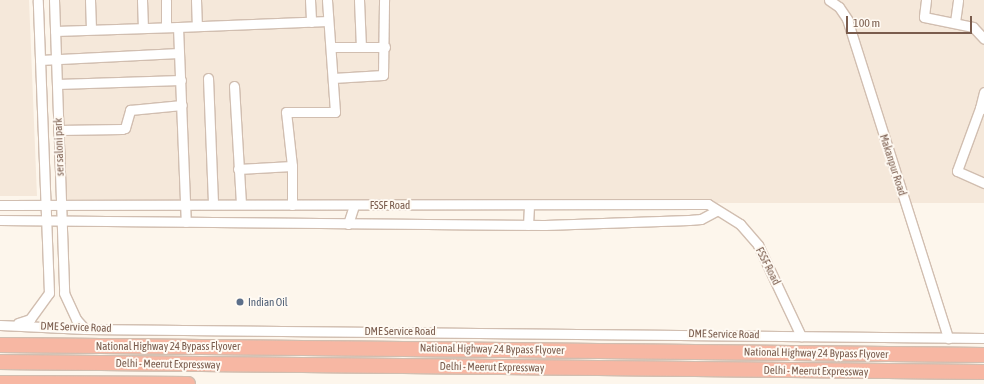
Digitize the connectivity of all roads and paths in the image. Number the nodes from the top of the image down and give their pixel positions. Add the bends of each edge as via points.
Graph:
1 (38, 0) edge
2 (54, 0) edge
3 (90, 0) edge
4 (142, 0) edge
5 (166, 0) edge
6 (196, 0) edge
7 (310, 0) edge
8 (327, 0) edge
9 (359, 0) edge
10 (384, 0) edge
11 (828, 0) edge
12 (926, 0) edge
13 (958, 0) edge
14 (328, 21) junction
15 (311, 22) junction
16 (955, 22) junction
17 (197, 26) junction
18 (166, 27) junction
19 (178, 27) junction
20 (143, 28) junction
21 (91, 30) junction
22 (55, 31) junction
23 (984, 39) edge
24 (331, 47) junction
25 (361, 47) junction
26 (386, 47) junction
27 (180, 52) junction
28 (56, 59) junction
29 (40, 60) junction
30 (208, 78) dead end
31 (333, 78) junction
32 (181, 80) junction
33 (57, 84) junction
34 (234, 86) dead end
35 (984, 92) edge
36 (182, 105) junction
37 (982, 108) edge
38 (980, 122) edge
39 (58, 130) junction
40 (292, 166) junction
41 (238, 169) junction
42 (984, 183) edge
43 (0, 204) edge
44 (186, 204) junction
45 (213, 204) junction
46 (241, 204) junction
47 (46, 205) junction
48 (62, 205) junction
49 (292, 205) junction
50 (354, 205) junction
51 (529, 205) junction
52 (716, 211) junction
53 (0, 220) edge
54 (48, 221) junction
55 (61, 221) junction
56 (186, 222) junction
57 (348, 224) junction
58 (528, 225) junction
59 (0, 325) edge
60 (13, 325) junction
61 (85, 329) junction
62 (801, 336) junction
63 (948, 338) junction
64 (984, 338) edge
65 (0, 345) edge
66 (984, 355) edge
67 (0, 362) edge
68 (984, 372) edge
69 (0, 383) edge
70 (188, 384) edge

1 - 29 street
2 - 22 street, ser saloni park
3 - 21 street
4 - 20 street
5 - 18 street
6 - 17 street
7 - 15 street
8 - 14 street
9 - 25 street
10 - 26 street
11 - 63 street, Makanpur Road via 839,7 847,19
12 - 16 street via 924,17
13 - 16 street
14 - 15 street
14 - 24 street
15 - 17 street
16 - 23 street via 973,27
17 - 19 street
18 - 19 street
18 - 20 street
19 - 27 street
20 - 21 street
21 - 22 street
22 - 28 street, ser saloni park
24 - 25 street
24 - 31 street
25 - 26 street
26 - 31 street via 382,76
27 - 28 street
27 - 32 street
28 - 29 street
28 - 33 street, ser saloni park
29 - 47 street
30 - 45 street
31 - 40 street via 336,112 286,112
32 - 33 street
32 - 36 street
33 - 39 street, ser saloni park
34 - 41 street
35 - 37 street
36 - 39 street via 130,110 125,128 122,129
36 - 44 street
37 - 38 street
38 - 42 street via 957,171
39 - 48 street, ser saloni park
40 - 41 street
40 - 49 street
41 - 46 street
43 - 47 street, FSSF Road
44 - 45 street, FSSF Road
44 - 48 street, FSSF Road
44 - 56 street
45 - 46 street, FSSF Road
46 - 49 street, FSSF Road
47 - 48 street, FSSF Road
47 - 54 street
48 - 55 street, ser saloni park
49 - 50 street, FSSF Road
50 - 51 street, FSSF Road
50 - 57 street
51 - 52 street, FSSF Road via 708,204
51 - 58 street
52 - 58 street, FSSF Road via 701,219 688,220
52 - 62 street, FSSF Road via 740,224 758,245
53 - 54 street, FSSF Road
54 - 55 street, FSSF Road
54 - 60 street via 49,293 30,319
55 - 56 street, FSSF Road
55 - 61 street, ser saloni park via 64,293 76,320
56 - 57 street, FSSF Road
57 - 58 street, FSSF Road
59 - 60 street, DME Service Road
60 - 61 street, DME Service Road
61 - 62 street, DME Service Road
62 - 63 street, DME Service Road
63 - 64 street, DME Service Road
65 - 66 highway, National Highway 24 Bypass Flyover
67 - 68 highway, Delhi - Meerut Expressway
69 - 70 highway, Delhi - Meerut Expressway

